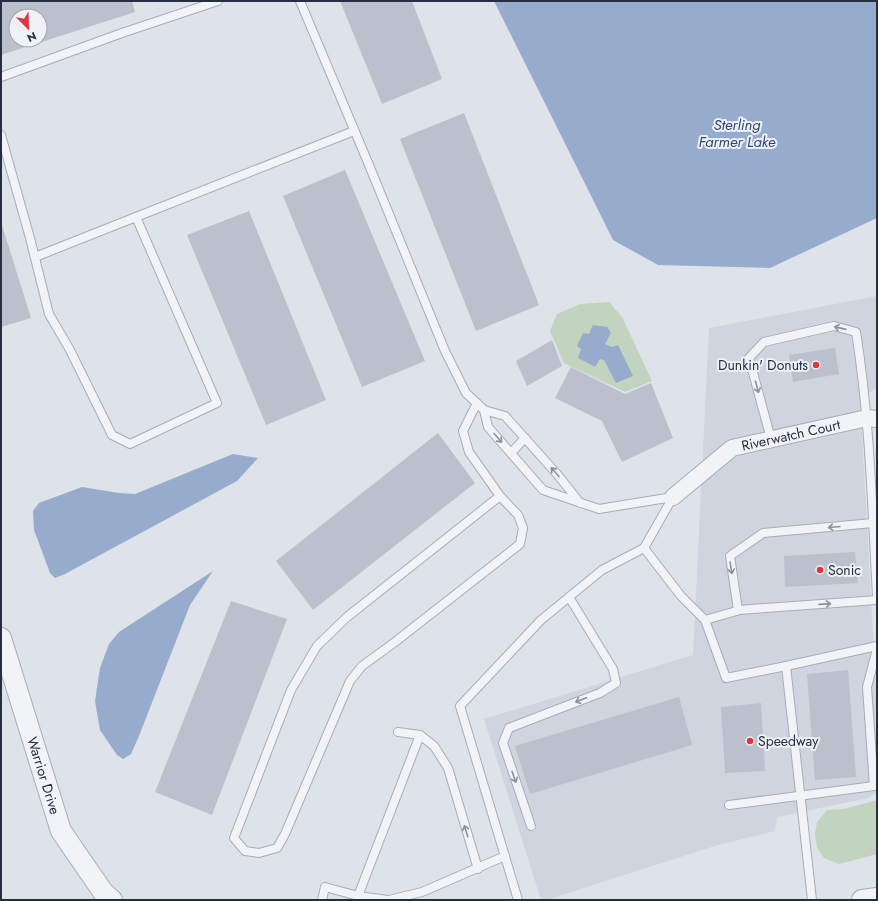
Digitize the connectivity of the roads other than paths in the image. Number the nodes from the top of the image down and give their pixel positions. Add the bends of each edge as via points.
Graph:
1 (218, 1) edge
2 (300, 1) edge
3 (1, 77) edge
4 (354, 131) junction
5 (1, 135) edge
6 (136, 217) junction
7 (35, 257) junction
8 (477, 403) junction
9 (484, 410) junction
10 (872, 418) edge
11 (525, 438) junction
12 (771, 439) junction
13 (511, 453) junction
14 (500, 496) junction
15 (673, 497) junction
16 (580, 503) junction
17 (873, 523) junction
18 (644, 548) junction
19 (877, 596) edge
20 (569, 597) junction
21 (877, 600) edge
22 (740, 610) junction
23 (705, 620) junction
24 (1, 638) edge
25 (877, 648) edge
26 (786, 666) junction
27 (398, 732) dead end
28 (420, 735) junction
29 (801, 795) junction
30 (729, 805) dead end
31 (531, 826) dead end
32 (505, 856) junction
33 (478, 869) junction
34 (358, 896) junction
35 (877, 898) edge
36 (112, 900) edge
37 (322, 900) edge
38 (389, 900) edge
39 (518, 900) edge
40 (812, 900) edge
41 (862, 900) edge

1 - 3 lane
2 - 4 lane
4 - 6 lane
4 - 8 lane via 445,351 466,393
5 - 7 lane
6 - 7 lane
6 - 7 lane via 217,403 130,444 112,435 50,314
8 - 9 lane
8 - 14 lane via 463,431 469,452
9 - 11 lane via 506,416
9 -> 13 lane via 488,427
10 - 12 street, Riverwatch Court
10 -> 12 lane via 856,332 834,326 764,342 749,358
10 - 17 lane
11 - 13 lane
16 -> 11 lane
12 - 15 street, Riverwatch Court via 732,448
13 - 16 lane via 543,490
14 - 14 lane via 347,617 317,646 291,690 234,838 245,851 259,853 277,848 350,681 362,666 520,544 523,528 518,515
15 - 16 lane via 599,509
15 - 18 lane
17 - 19 lane
17 -> 22 lane via 764,533 730,556
18 - 20 lane via 602,570
18 - 23 lane via 681,596
20 -> 31 lane via 613,669 616,683 600,693 509,728 503,743
20 - 32 lane via 541,620 460,706
22 -> 21 lane
22 - 23 lane
23 - 26 lane via 726,678
24 - 36 street, Warrior Drive via 61,831 103,892
25 - 26 lane
25 - 29 lane via 867,687 874,786
26 - 29 lane
27 - 28 lane
33 -> 28 lane via 448,768 434,746
28 - 34 lane
29 - 30 lane
29 - 40 lane
32 - 33 lane
32 - 39 lane
33 - 38 lane via 422,892
34 - 37 lane via 325,887
34 - 38 lane
35 - 41 street

